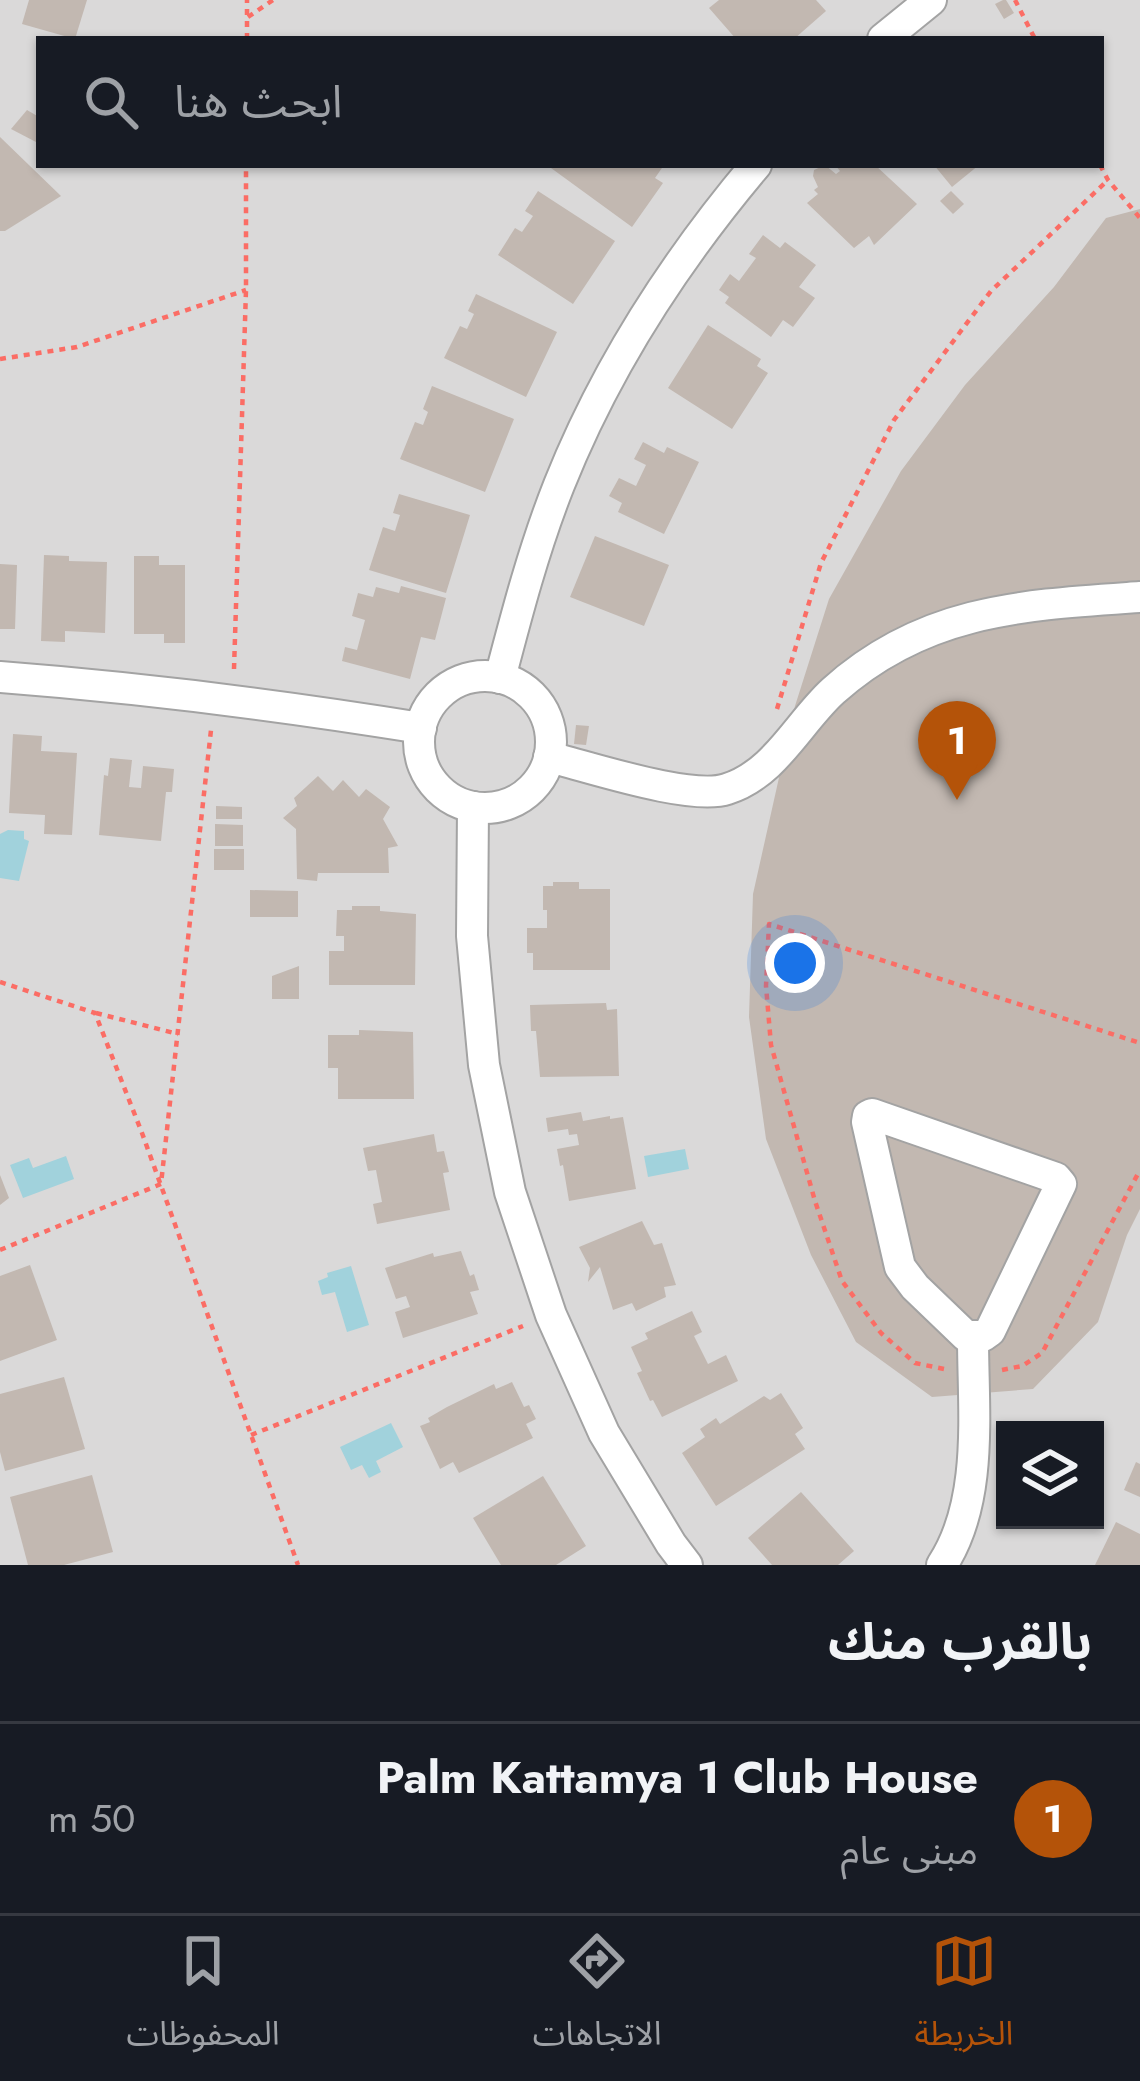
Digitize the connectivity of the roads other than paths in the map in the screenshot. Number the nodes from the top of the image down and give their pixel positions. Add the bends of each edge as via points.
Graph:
1 (931, 0) edge
2 (888, 36) edge
3 (754, 168) edge
4 (1140, 597) edge
5 (0, 677) edge
6 (500, 678) junction
7 (421, 728) junction
8 (549, 757) junction
9 (473, 807) junction
10 (974, 1338) junction
11 (686, 1565) edge
12 (942, 1565) edge

1 - 2 street
3 - 6 street via 653,302 602,391 560,483
4 - 8 street via 947,622 885,651 832,692 770,762 725,790 698,793
5 - 7 street via 224,698
6 - 7 street via 459,681 428,709
6 - 8 street via 538,702
7 - 9 street via 425,769 453,800
8 - 9 street via 518,800
9 - 11 street via 472,936 484,1065 510,1192 550,1315 604,1432
10 - 10 street via 990,1330 1060,1184 868,1116 901,1267
10 - 12 street via 970,1495

